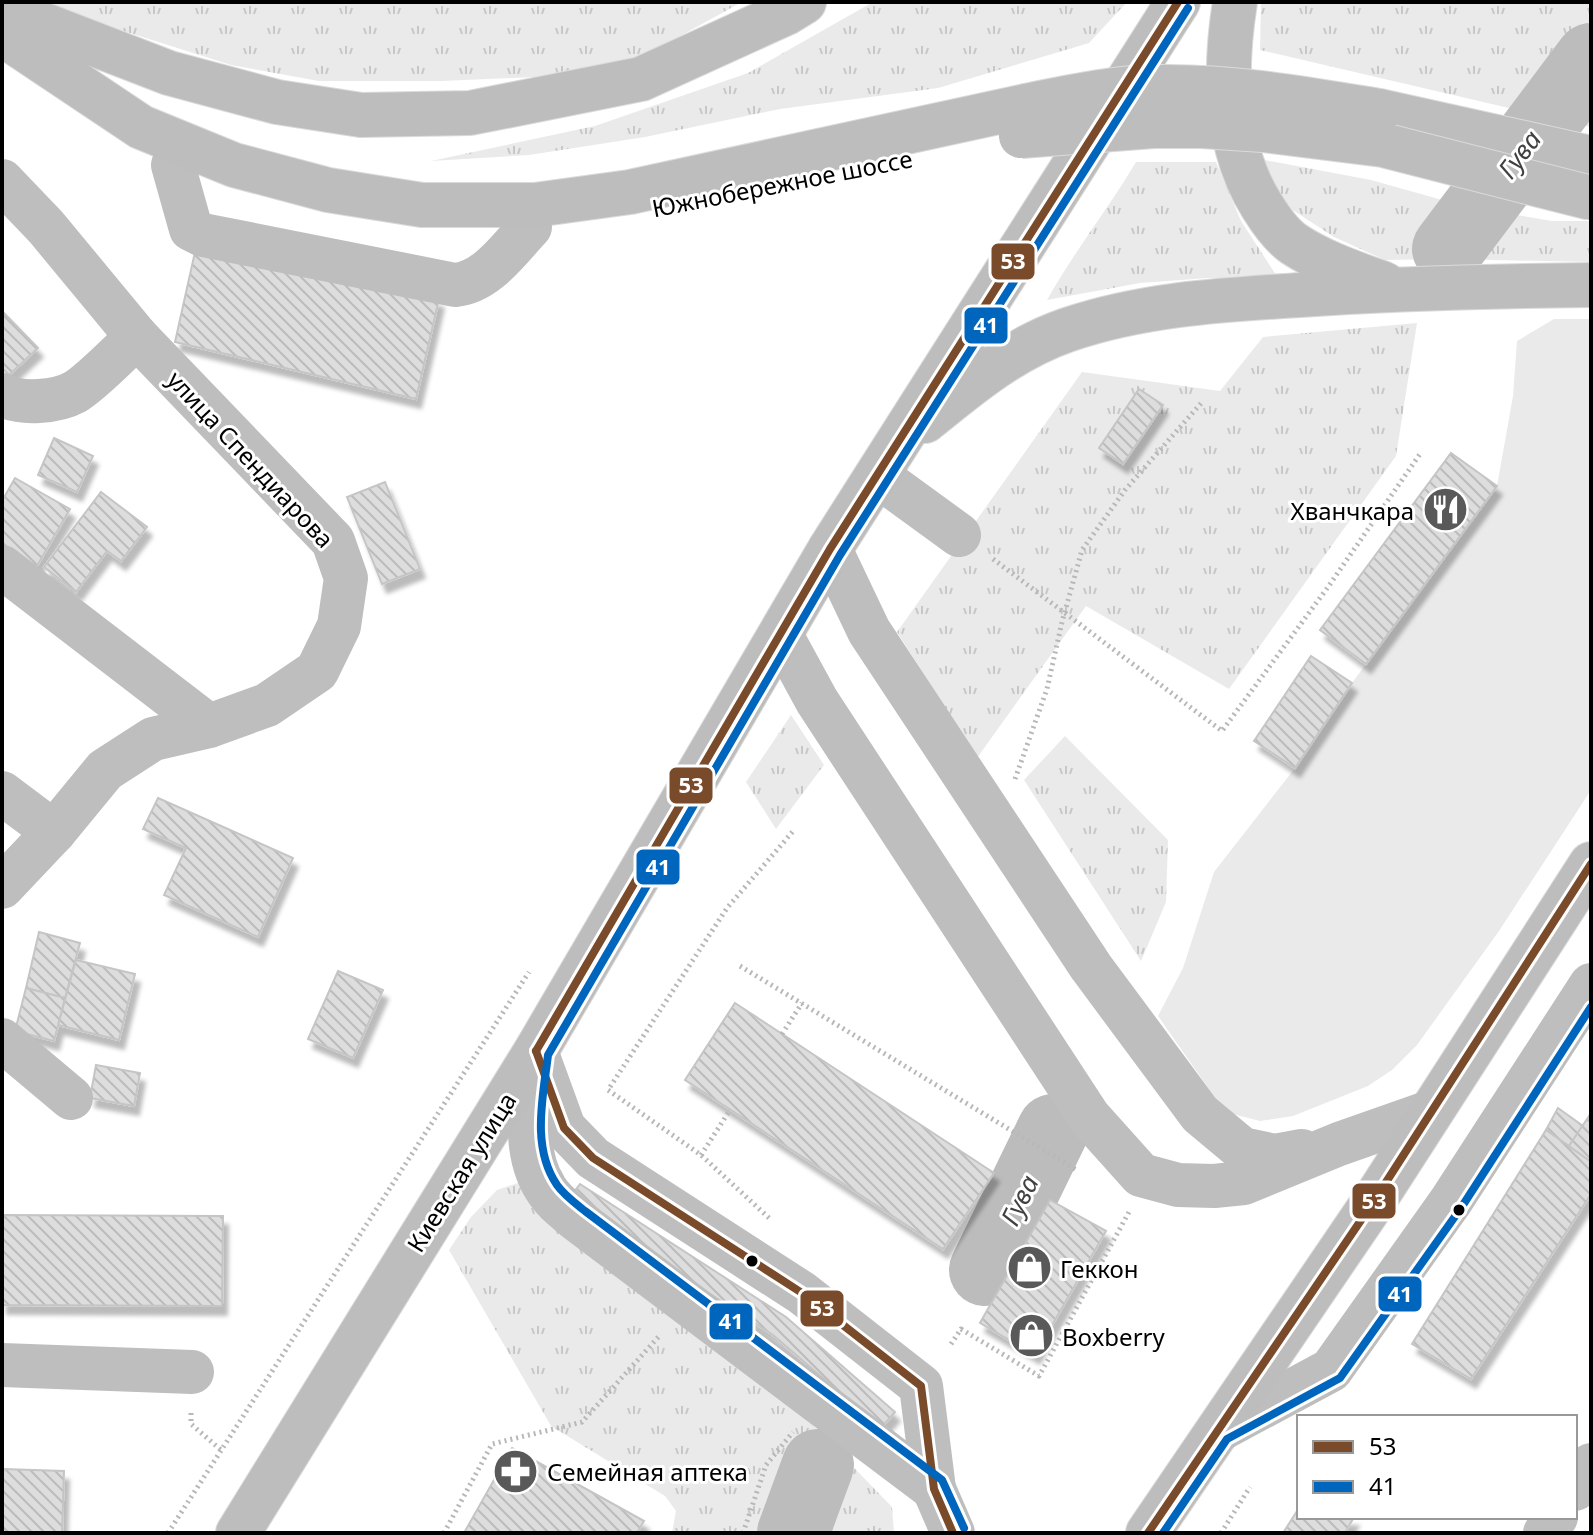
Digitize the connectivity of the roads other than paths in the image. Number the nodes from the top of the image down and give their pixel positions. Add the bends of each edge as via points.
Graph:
1 (804, 2) edge
2 (1178, 2) edge
3 (1235, 2) edge
4 (2, 15) edge
5 (2, 34) edge
6 (22, 64) edge
7 (1023, 121) junction
8 (1591, 158) edge
9 (2, 181) edge
10 (1591, 198) edge
11 (1591, 285) edge
12 (1398, 288) junction
13 (137, 337) junction
14 (2, 395) edge
15 (902, 438) junction
16 (878, 476) junction
17 (959, 535) road end
18 (830, 549) junction
19 (2, 567) edge
20 (781, 635) junction
21 (209, 726) junction
22 (2, 793) edge
23 (54, 832) junction
24 (1591, 864) edge
25 (2, 887) edge
26 (1591, 985) edge
27 (2, 1040) edge
28 (536, 1051) junction
29 (71, 1098) dead end
30 (1430, 1112) junction
31 (1339, 1144) junction
32 (2, 1365) edge
33 (192, 1372) dead end
34 (1219, 1430) junction
35 (1591, 1465) edge
36 (1577, 1486) edge
37 (934, 1489) junction
38 (238, 1533) edge
39 (953, 1533) edge
40 (1148, 1533) edge

1 - 4 main road via 641,79 470,113 361,115 277,102 169,73 16,14
2 - 15 main road, Киевская улица
3 - 12 main road via 1230,121 1247,182 1292,243 1337,267
5 - 6 main road, Южнобережное шоссе
6 - 7 main road, Южнобережное шоссе via 141,127 234,165 328,190 422,205 535,205 630,192
6 - 7 main road, Южнобережное шоссе via 140,150 232,191 327,217 420,229 530,227 615,215
7 - 8 main road, Южнобережное шоссе, bridge via 1094,92 1158,87 1267,92
7 - 10 main road, Южнобережное шоссе, bridge via 1263,130 1383,145
9 - 13 street, улица Спендиарова
11 - 12 main road
12 - 15 main road via 1183,302 1067,330 989,369
13 - 14 street via 75,392 42,401
13 - 21 street, улица Спендиарова via 333,541 346,578 339,626 317,671 267,705
15 - 16 main road, Киевская улица
16 - 17 street
16 - 18 main road, Киевская улица
18 - 20 main road, Киевская улица
18 - 31 street via 869,631 1091,967 1200,1114 1242,1149 1275,1156
19 - 21 street
20 - 28 main road, Киевская улица
20 - 31 street via 817,701 1080,1104 1131,1167 1178,1185 1244,1183
21 - 23 street, улица Спендиарова via 153,739 105,770
22 - 23 street
23 - 25 street, улица Спендиарова
24 - 30 main road
26 - 34 street via 1451,1201 1331,1370
27 - 29 street
28 - 37 street via 564,1128 593,1158 802,1293 921,1386
28 - 37 street via 530,1140 546,1191 577,1220
28 - 38 main road, Киевская улица
30 - 31 street
30 - 34 main road
32 - 33 street
34 - 40 main road
35 - 36 street
37 - 39 street

